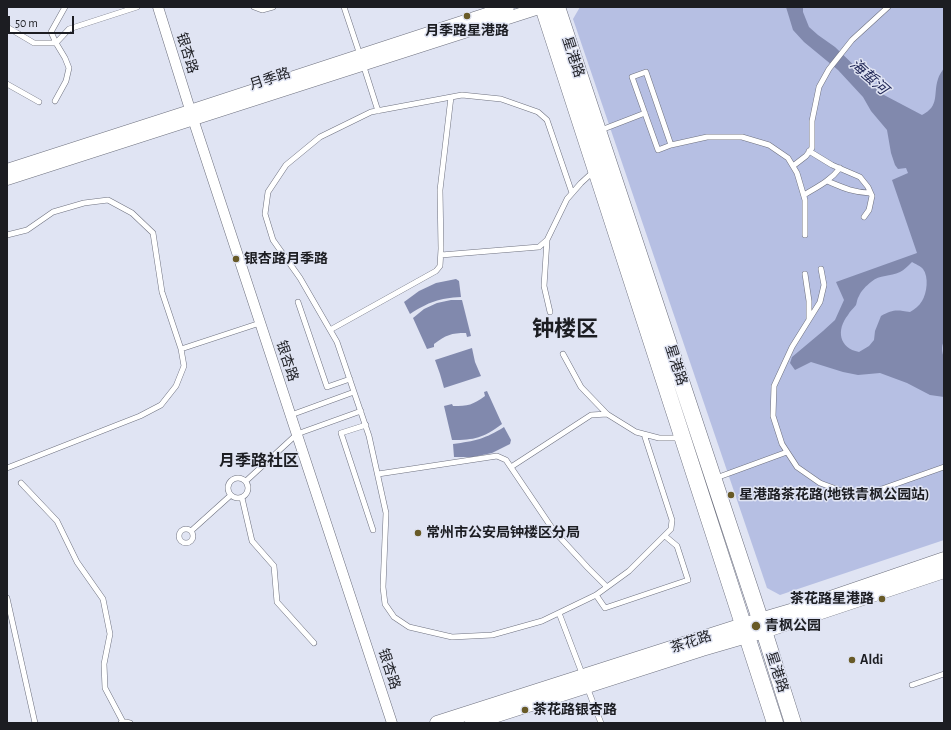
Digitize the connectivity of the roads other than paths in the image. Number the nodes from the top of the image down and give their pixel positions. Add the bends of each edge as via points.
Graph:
1 (65, 7) edge
2 (138, 7) edge
3 (158, 7) edge
4 (254, 7) edge
5 (273, 7) edge
6 (344, 7) edge
7 (508, 7) edge
8 (542, 7) edge
9 (557, 7) edge
10 (888, 7) edge
11 (7, 27) edge
12 (56, 43) junction
13 (361, 60) junction
14 (7, 84) edge
15 (451, 97) junction
16 (55, 101) dead end
17 (39, 102) dead end
18 (378, 111) junction
19 (645, 113) junction
20 (192, 115) junction
21 (598, 131) junction
22 (671, 145) junction
23 (809, 151) junction
24 (793, 166) junction
25 (840, 168) junction
26 (7, 170) edge
27 (595, 170) junction
28 (7, 179) edge
29 (827, 181) junction
30 (572, 193) junction
31 (870, 193) junction
32 (804, 194) junction
33 (864, 217) dead end
34 (7, 235) edge
35 (805, 235) dead end
36 (547, 240) junction
37 (441, 256) junction
38 (821, 269) dead end
39 (805, 274) dead end
40 (298, 302) dead end
41 (550, 312) dead end
42 (809, 320) junction
43 (260, 323) junction
44 (330, 330) junction
45 (181, 349) junction
46 (563, 354) dead end
47 (350, 379) junction
48 (354, 392) junction
49 (361, 411) junction
50 (607, 414) junction
51 (291, 416) junction
52 (366, 425) junction
53 (297, 434) junction
54 (644, 434) junction
55 (683, 438) junction
56 (787, 452) junction
57 (510, 467) junction
58 (944, 467) edge
59 (7, 468) edge
60 (378, 474) junction
61 (713, 479) junction
62 (246, 481) junction
63 (21, 483) dead end
64 (231, 495) junction
65 (242, 498) junction
66 (373, 530) dead end
67 (191, 531) dead end
68 (664, 536) junction
69 (944, 559) edge
70 (944, 571) edge
71 (607, 587) junction
72 (596, 595) junction
73 (7, 598) edge
74 (559, 613) junction
75 (762, 625) junction
76 (745, 630) junction
77 (314, 643) dead end
78 (944, 674) edge
79 (585, 681) junction
80 (912, 685) dead end
81 (35, 723) edge
82 (122, 723) edge
83 (130, 723) edge
84 (392, 723) edge
85 (437, 723) edge
86 (472, 723) edge
87 (601, 723) edge
88 (775, 723) edge
89 (793, 723) edge

1 - 12 lane via 51,32
2 - 12 lane via 69,29
3 - 20 street, 银杏路
4 - 5 lane via 262,10
6 - 13 lane
7 - 13 street, 月季路
8 - 13 street, 月季路
8 - 27 main road, 星港路
9 - 21 main road, 星港路
10 - 23 lane via 844,49 819,87 812,121 812,148
11 - 12 lane via 34,43
12 - 16 lane via 69,68 66,81
13 - 18 lane
13 - 20 street, 月季路
14 - 17 lane
15 - 18 lane
15 - 30 lane via 462,95 501,98 538,112 547,120
15 - 37 lane via 440,190
18 - 44 lane via 320,137 286,165 268,192 264,214 273,240 300,278
19 - 21 lane
19 - 22 lane via 658,150
19 - 22 lane via 632,77 646,72
20 - 26 street, 月季路
20 - 28 street, 月季路
20 - 43 street, 银杏路
21 - 61 main road, 星港路
22 - 24 lane via 707,137 742,137 768,146 788,158
23 - 24 lane
23 - 25 lane
24 - 32 lane
25 - 29 lane
25 - 31 lane via 860,177
27 - 30 lane
27 - 55 main road, 星港路
29 - 31 lane via 844,189
29 - 32 lane
30 - 36 lane
31 - 33 lane via 872,196 869,210
32 - 35 lane
34 - 45 lane via 27,230 53,212 84,203 108,200 132,213 153,233 162,292
36 - 37 lane via 539,247
36 - 41 lane via 544,286
37 - 44 lane via 440,266 436,271
38 - 42 lane via 824,285 820,302
39 - 42 lane
40 - 47 lane via 327,387
42 - 56 lane via 792,347 774,386 773,416
43 - 45 lane
43 - 51 street, 银杏路
44 - 47 lane
45 - 59 lane via 184,366 176,386 161,405 140,416
46 - 50 lane via 581,387
47 - 48 lane
48 - 49 lane
48 - 51 lane
49 - 52 lane
49 - 53 lane
50 - 54 lane via 636,432
50 - 57 lane via 591,414
51 - 53 street, 银杏路
52 - 60 lane
52 - 66 lane via 342,433
53 - 62 lane
53 - 84 street, 银杏路
54 - 55 lane via 659,438
54 - 68 lane via 672,520 671,529
55 - 76 main road, 星港路
56 - 58 lane via 797,467 820,483 847,493 876,491
56 - 61 lane
57 - 60 lane via 506,460 497,456
57 - 71 lane via 554,531
60 - 74 lane via 386,513 383,587 385,604 394,617 409,627 452,637 492,635 542,621
61 - 75 main road, 星港路
62 - 64 lane via 240,478 231,481 228,487
62 - 65 lane via 248,491
63 - 82 lane via 58,521 77,562 103,599 110,634 104,664 105,688
64 - 65 lane
64 - 67 lane
65 - 77 lane via 252,541 274,566 277,602
68 - 71 lane via 629,571
68 - 72 lane via 676,546 688,580 605,608
69 - 75 main road, 茶花路 via 801,608
70 - 75 main road, 茶花路
71 - 72 lane
72 - 74 lane
73 - 81 lane
74 - 79 lane
75 - 76 main road, 茶花路
75 - 89 main road, 星港路
76 - 79 main road, 茶花路
76 - 88 main road, 星港路
78 - 80 lane
79 - 85 main road, 茶花路
79 - 86 main road, 茶花路
79 - 87 lane
82 - 83 lane

